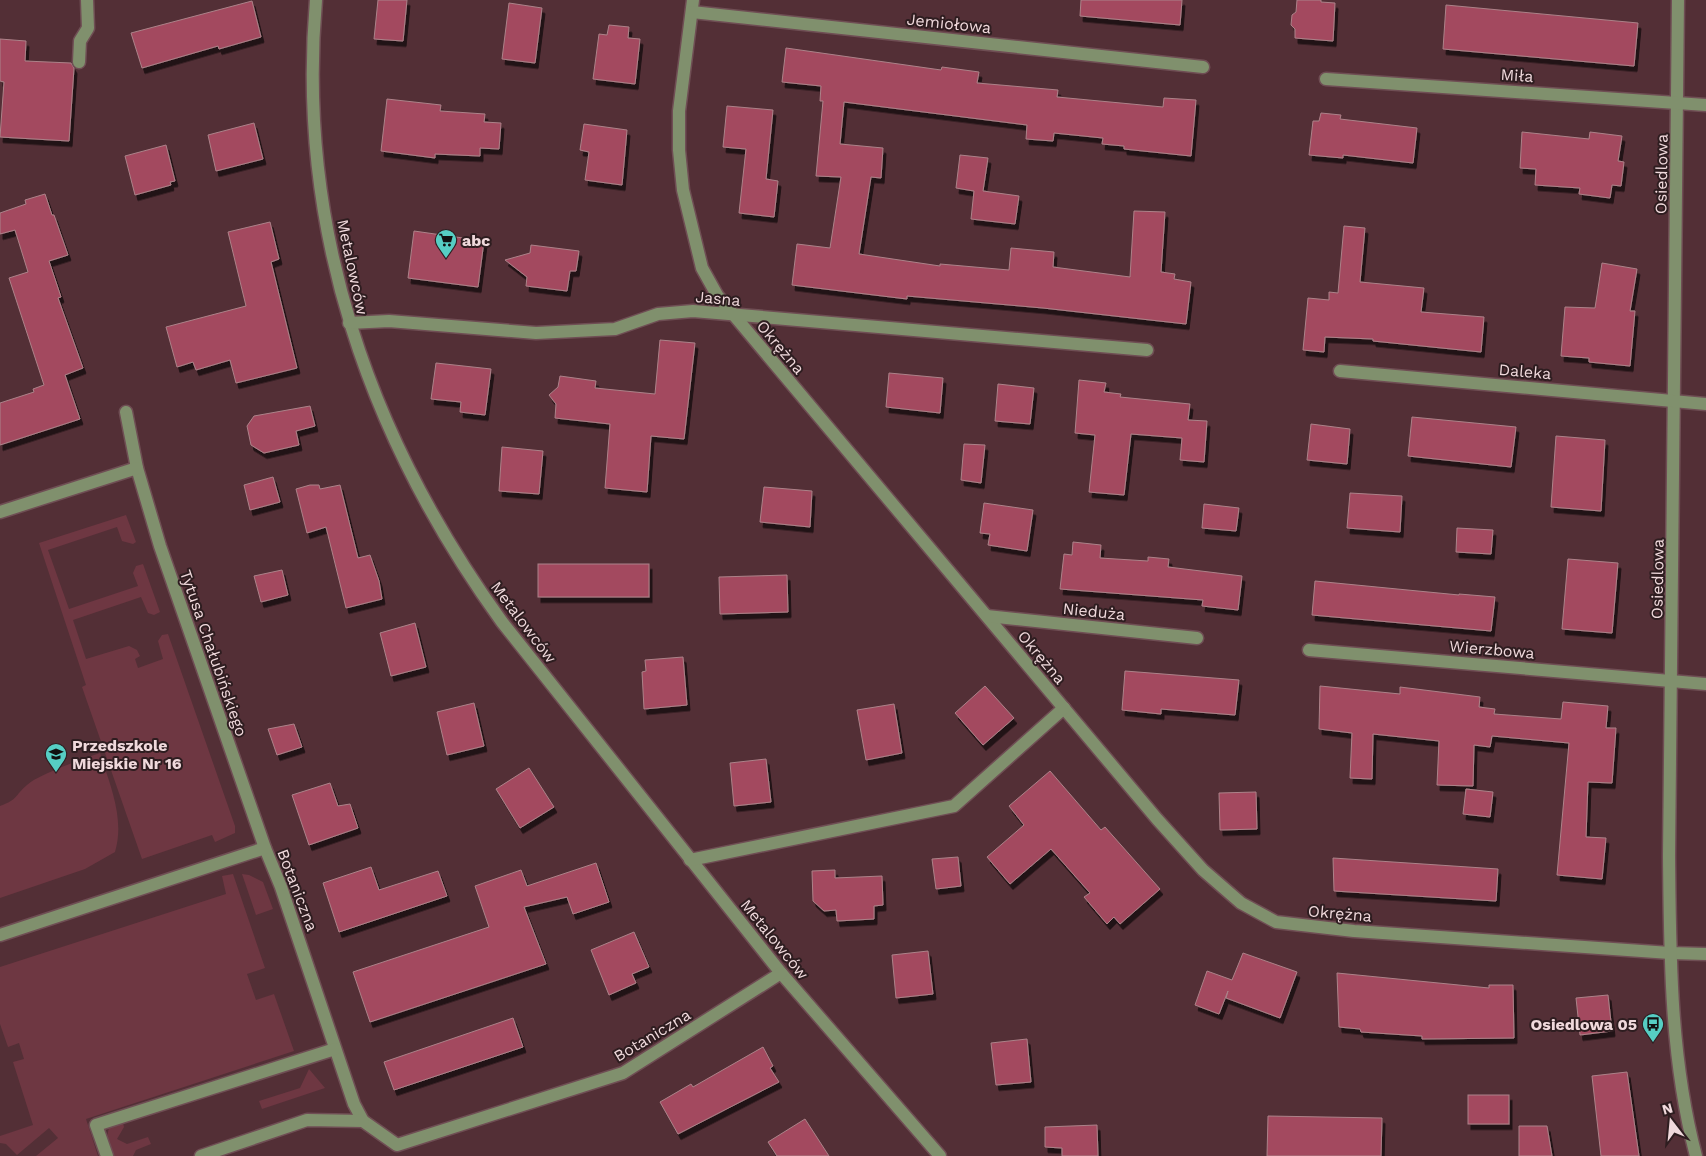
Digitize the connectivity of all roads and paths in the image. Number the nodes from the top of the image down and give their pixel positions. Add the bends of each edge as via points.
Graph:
1 (87, 0) edge
2 (316, 0) edge
3 (1678, 0) edge
4 (693, 6) edge
5 (79, 62) dead end
6 (1203, 67) dead end
7 (1326, 78) dead end
8 (1678, 102) junction
9 (1706, 105) edge
10 (734, 316) junction
11 (349, 323) junction
12 (1147, 350) dead end
13 (1340, 371) dead end
14 (1675, 401) junction
15 (1706, 404) edge
16 (126, 412) dead end
17 (136, 468) junction
18 (0, 512) edge
19 (987, 616) junction
20 (1197, 638) dead end
21 (1309, 650) dead end
22 (1672, 680) junction
23 (1706, 684) edge
24 (1064, 708) junction
25 (265, 848) junction
26 (690, 860) junction
27 (0, 935) edge
28 (1670, 953) junction
29 (1706, 954) edge
30 (781, 973) junction
31 (335, 1049) junction
32 (363, 1121) junction
33 (107, 1156) edge
34 (200, 1156) edge
35 (940, 1156) edge
36 (1696, 1156) edge

1 - 5 street via 88,28 80,41
2 - 11 street, Metalowców via 312,87 314,138 332,249
3 - 8 street, Osiedlowa
4 - 6 street, Jemiołowa
4 - 10 street, Okrężna via 679,111 683,190 702,268 716,295
7 - 8 street, Miła
8 - 9 street, Miła
8 - 14 street, Osiedlowa
10 - 11 street, Jasna via 693,311 658,314 615,328 536,333 389,321
10 - 12 street, Jasna
10 - 19 street, Okrężna
11 - 26 street, Metalowców via 376,399 410,474 476,586
13 - 14 street, Daleka
14 - 15 street, Daleka
14 - 22 street, Osiedlowa
16 - 17 street, Tytusa Chałubińskiego
17 - 18 street
17 - 25 street, Tytusa Chałubińskiego
19 - 20 street, Nieduża
19 - 24 street, Okrężna
21 - 22 street, Wierzbowa
22 - 23 street, Wierzbowa
22 - 28 street, Osiedlowa
24 - 26 street via 954,806
24 - 28 street, Okrężna via 1203,870 1241,903 1268,919 1319,928
25 - 27 street, Botaniczna
25 - 31 street, Botaniczna
26 - 30 street, Metalowców
28 - 29 street, Okrężna
28 - 36 street, Osiedlowa via 1675,1040 1684,1105
30 - 32 street, Botaniczna via 623,1073 397,1145
30 - 35 street, Metalowców
31 - 32 street, Botaniczna
31 - 33 street via 96,1124
32 - 34 street via 307,1120

